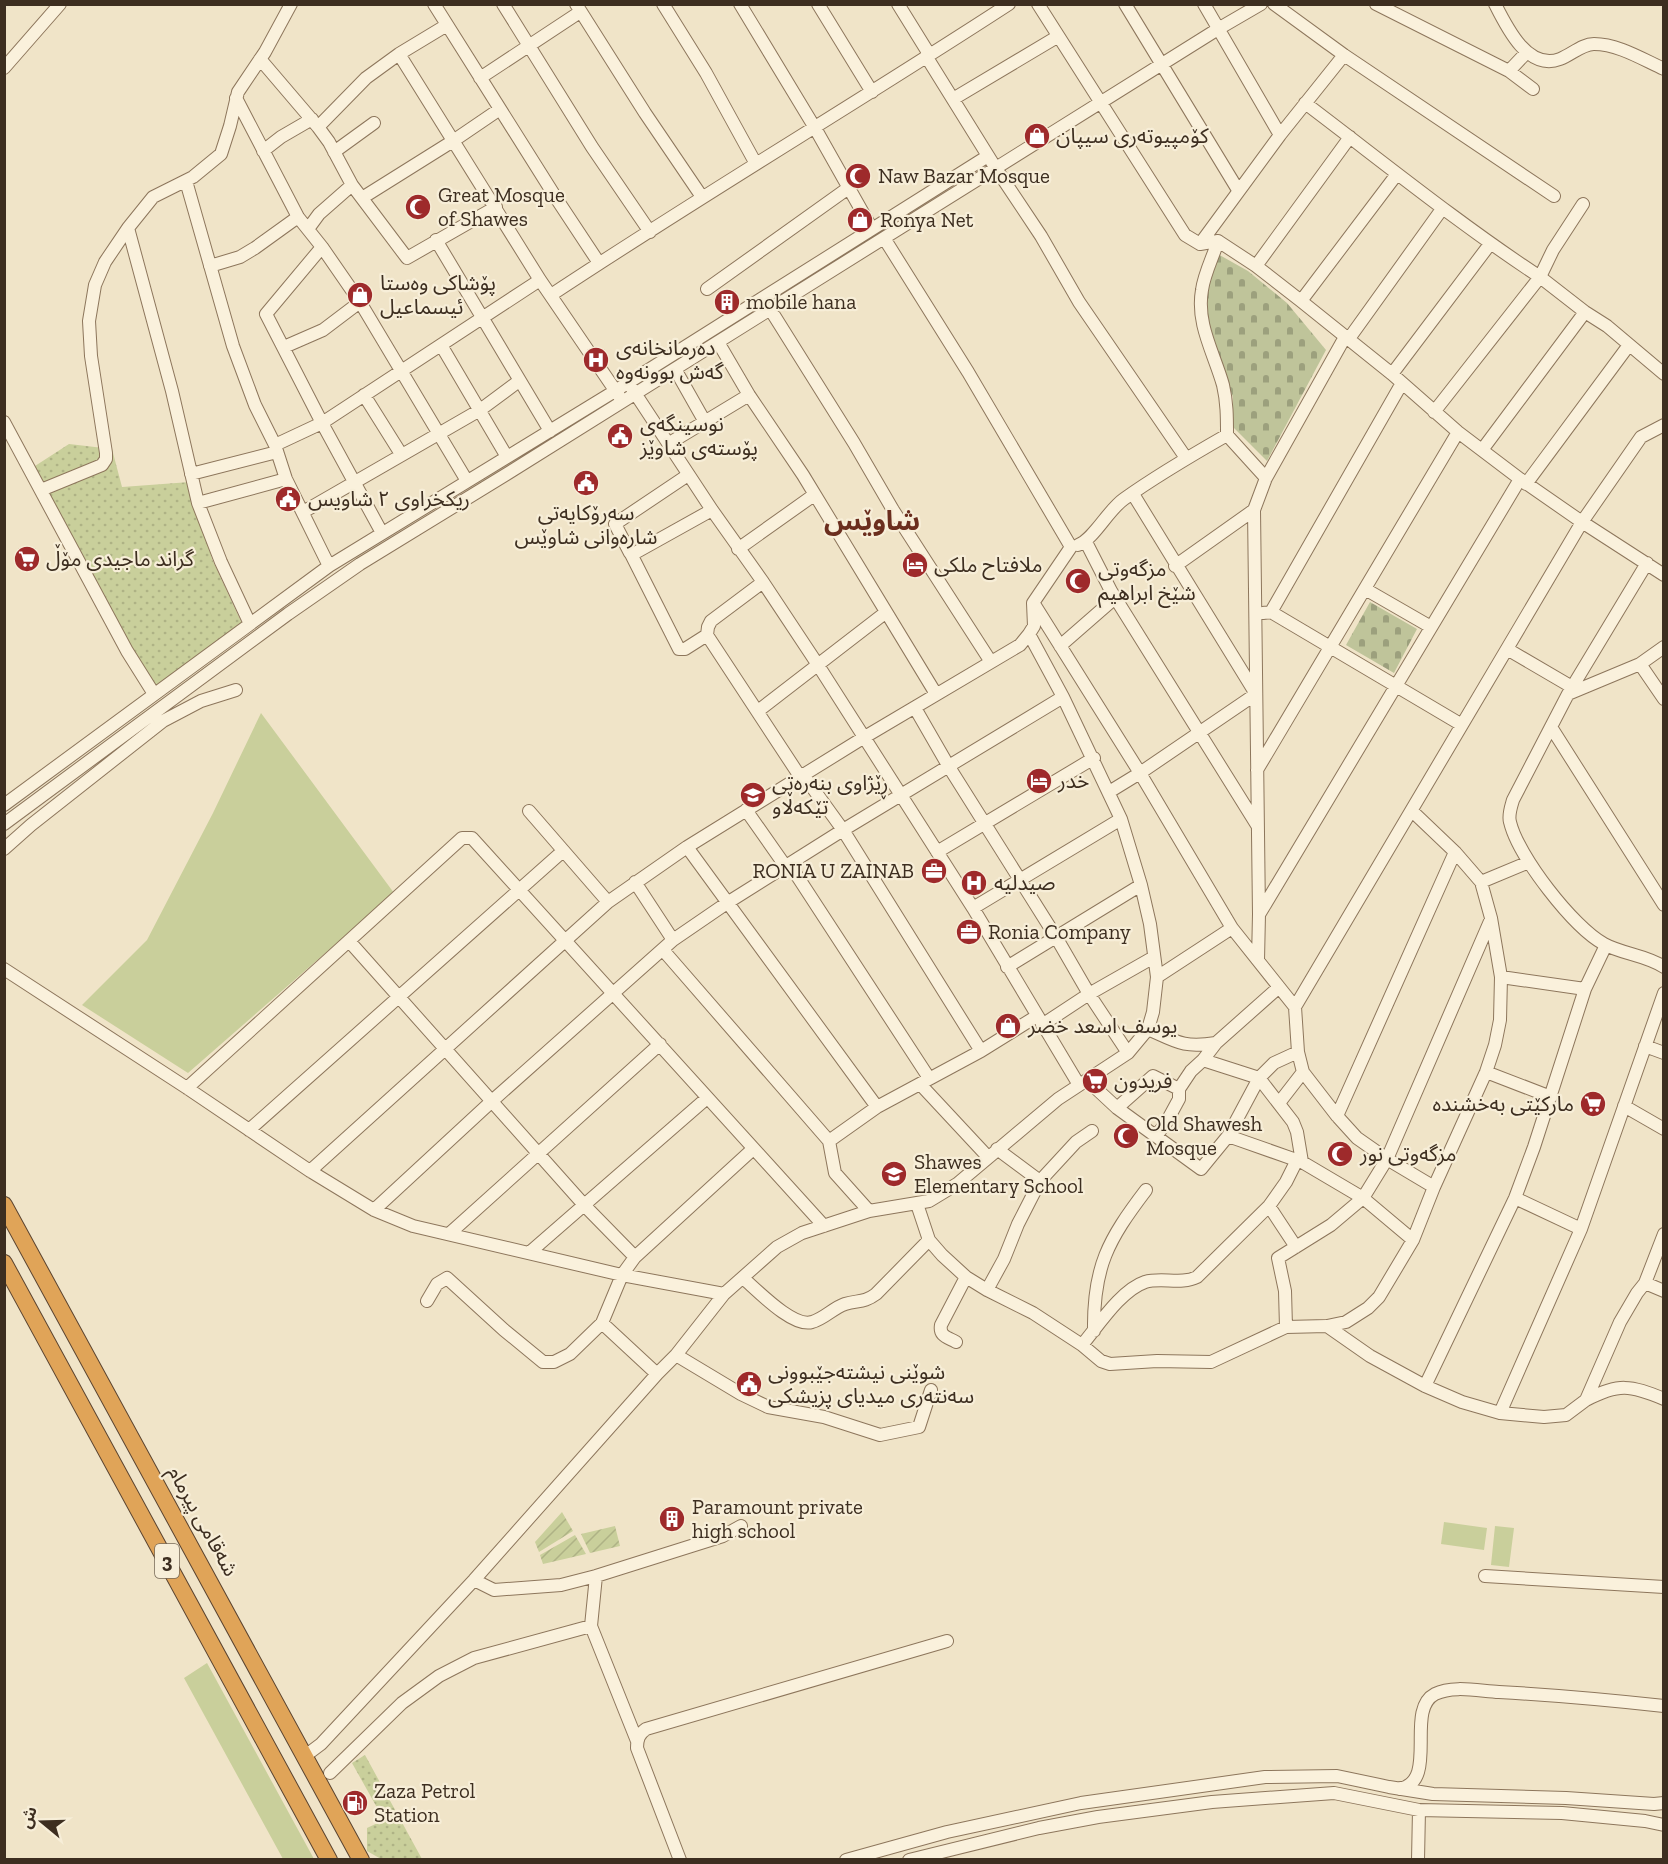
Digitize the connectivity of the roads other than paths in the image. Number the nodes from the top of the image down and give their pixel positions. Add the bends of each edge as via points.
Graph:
1 (291, 4) edge
2 (434, 4) edge
3 (503, 4) edge
4 (663, 4) edge
5 (740, 4) edge
6 (818, 4) edge
7 (898, 4) edge
8 (1009, 4) edge
9 (1038, 4) edge
10 (1125, 4) edge
11 (1204, 4) edge
12 (1261, 4) edge
13 (1274, 4) edge
14 (1376, 4) edge
15 (1495, 4) edge
16 (55, 7) edge
17 (578, 8) edge
18 (447, 24) junction
19 (1218, 29) junction
20 (1058, 37) junction
21 (529, 45) junction
22 (1527, 52) junction
23 (399, 54) junction
24 (928, 55) junction
25 (1344, 55) junction
26 (260, 59) junction
27 (1160, 65) junction
28 (4, 68) edge
29 (1664, 69) edge
30 (1509, 71) junction
31 (480, 78) junction
32 (1533, 88) dead end
33 (872, 92) junction
34 (236, 98) junction
35 (953, 99) junction
36 (1100, 103) junction
37 (1305, 103) junction
38 (500, 109) junction
39 (315, 123) junction
40 (374, 123) dead end
41 (815, 128) junction
42 (1280, 135) junction
43 (1350, 137) junction
44 (453, 141) junction
45 (263, 151) junction
46 (334, 152) junction
47 (988, 156) junction
48 (756, 164) junction
49 (995, 167) junction
50 (1397, 174) junction
51 (186, 181) junction
52 (352, 185) junction
53 (848, 189) junction
54 (1238, 190) junction
55 (1554, 196) dead end
56 (702, 197) junction
57 (362, 198) junction
58 (1583, 204) dead end
59 (496, 207) junction
60 (1442, 209) junction
61 (298, 217) junction
62 (128, 228) junction
63 (308, 229) junction
64 (872, 229) junction
65 (650, 232) junction
66 (884, 238) junction
67 (436, 240) junction
68 (1218, 241) junction
69 (1200, 244) junction
70 (1490, 244) junction
71 (322, 246) junction
72 (599, 263) junction
73 (210, 266) junction
74 (1256, 266) junction
75 (1540, 277) junction
76 (540, 280) junction
77 (706, 289) dead end
78 (550, 295) junction
79 (1301, 301) junction
80 (360, 302) junction
81 (770, 309) junction
82 (1585, 312) junction
83 (482, 317) junction
84 (1347, 339) junction
85 (718, 342) junction
86 (441, 345) junction
87 (1629, 345) junction
88 (284, 347) junction
89 (675, 369) junction
90 (402, 370) junction
91 (1392, 374) junction
92 (1664, 374) edge
93 (519, 381) junction
94 (1402, 383) junction
95 (632, 388) junction
96 (364, 395) junction
97 (749, 395) junction
98 (619, 397) junction
99 (480, 410) junction
100 (1434, 412) junction
101 (4, 422) edge
102 (705, 422) junction
103 (321, 423) junction
104 (1664, 425) edge
105 (550, 430) junction
106 (1458, 432) junction
107 (439, 435) junction
108 (1227, 435) junction
109 (668, 444) junction
110 (276, 448) junction
111 (1482, 450) junction
112 (401, 454) junction
113 (507, 457) junction
114 (1186, 458) junction
115 (191, 474) junction
116 (688, 475) junction
117 (1266, 478) junction
118 (286, 479) junction
119 (1523, 481) junction
120 (467, 482) junction
121 (355, 483) junction
122 (41, 490) junction
123 (1133, 494) junction
124 (814, 495) junction
125 (198, 503) junction
126 (711, 510) junction
127 (1254, 510) junction
128 (303, 512) junction
129 (1582, 522) junction
130 (382, 533) junction
131 (1086, 542) junction
132 (1071, 547) junction
133 (738, 549) junction
134 (631, 554) junction
135 (1647, 563) junction
136 (329, 566) junction
137 (1176, 566) junction
138 (1664, 575) edge
139 (763, 582) junction
140 (1365, 589) junction
141 (1115, 598) junction
142 (279, 602) junction
143 (1034, 603) junction
144 (1271, 612) junction
145 (885, 613) junction
146 (288, 614) junction
147 (1255, 615) junction
148 (250, 624) junction
149 (1431, 627) junction
150 (1029, 634) junction
151 (707, 635) junction
152 (1060, 646) junction
153 (1331, 647) junction
154 (1664, 647) edge
155 (1507, 648) junction
156 (991, 662) junction
157 (1640, 663) junction
158 (818, 665) junction
159 (1396, 686) junction
160 (236, 690) dead end
161 (1570, 691) junction
162 (154, 694) junction
163 (936, 694) junction
164 (1256, 694) junction
165 (1063, 697) junction
166 (1664, 699) edge
167 (915, 708) junction
168 (758, 711) junction
169 (1462, 725) junction
170 (1551, 728) junction
171 (1199, 732) junction
172 (863, 738) junction
173 (1094, 758) junction
174 (949, 767) junction
175 (1257, 770) junction
176 (1140, 773) junction
177 (804, 776) junction
178 (1109, 792) junction
179 (899, 795) junction
180 (4, 805) edge
181 (747, 810) junction
182 (529, 811) dead end
183 (1412, 811) junction
184 (1121, 819) junction
185 (985, 822) junction
186 (4, 824) edge
187 (1258, 826) junction
188 (843, 830) junction
189 (687, 847) junction
190 (4, 849) edge
191 (563, 851) junction
192 (938, 852) junction
193 (1455, 852) junction
194 (1529, 862) junction
195 (788, 866) junction
196 (1021, 881) junction
197 (635, 882) junction
198 (1481, 882) junction
199 (1141, 885) junction
200 (519, 889) junction
201 (608, 902) junction
202 (727, 903) junction
203 (1664, 905) edge
204 (973, 908) junction
205 (1259, 914) junction
206 (1491, 918) junction
207 (1232, 928) junction
208 (1056, 937) junction
209 (566, 940) junction
210 (673, 940) junction
211 (349, 941) junction
212 (1606, 945) junction
213 (663, 950) junction
214 (1154, 957) junction
215 (1258, 960) junction
216 (1662, 965) edge
217 (1007, 967) junction
218 (4, 969) edge
219 (1157, 977) junction
220 (1500, 977) junction
221 (1278, 988) junction
222 (1585, 989) junction
223 (1664, 993) edge
224 (614, 994) junction
225 (1089, 994) junction
226 (400, 996) junction
227 (1295, 1007) junction
228 (1040, 1021) junction
229 (1148, 1029) junction
230 (1216, 1042) junction
231 (660, 1044) junction
232 (1645, 1046) junction
233 (446, 1047) junction
234 (981, 1051) junction
235 (1298, 1052) junction
236 (1128, 1053) junction
237 (1664, 1053) edge
238 (1203, 1060) junction
239 (1303, 1072) junction
240 (1486, 1072) junction
241 (1259, 1078) junction
242 (924, 1081) junction
243 (1084, 1083) junction
244 (187, 1088) junction
245 (1179, 1089) junction
246 (1551, 1097) junction
247 (707, 1098) junction
248 (492, 1101) junction
249 (1279, 1103) junction
250 (1624, 1106) junction
251 (877, 1107) junction
252 (1117, 1108) junction
253 (1337, 1116) junction
254 (1664, 1129) edge
255 (249, 1130) junction
256 (1092, 1131) dead end
257 (1156, 1136) junction
258 (1228, 1136) junction
259 (829, 1141) junction
260 (753, 1149) junction
261 (539, 1152) junction
262 (993, 1153) junction
263 (1387, 1159) junction
264 (1300, 1161) junction
265 (310, 1171) junction
266 (1040, 1181) junction
267 (1434, 1187) junction
268 (1146, 1190) dead end
269 (1363, 1198) junction
270 (1515, 1198) junction
271 (917, 1204) junction
272 (4, 1205) edge
273 (585, 1206) junction
274 (1269, 1206) junction
275 (374, 1210) junction
276 (869, 1211) junction
277 (824, 1226) junction
278 (1581, 1229) junction
279 (448, 1234) junction
280 (1664, 1234) edge
281 (929, 1240) junction
282 (1413, 1240) junction
283 (1296, 1246) junction
284 (529, 1253) junction
285 (635, 1257) junction
286 (4, 1263) edge
287 (622, 1275) junction
288 (966, 1277) junction
289 (743, 1278) junction
290 (1645, 1283) junction
291 (987, 1290) junction
292 (1664, 1291) edge
293 (724, 1294) junction
294 (427, 1301) dead end
295 (602, 1323) junction
296 (1327, 1326) junction
297 (1286, 1327) junction
298 (1094, 1331) junction
299 (956, 1342) dead end
300 (1082, 1345) junction
301 (676, 1355) junction
302 (657, 1374) junction
303 (1425, 1386) junction
304 (931, 1390) dead end
305 (1664, 1399) edge
306 (1586, 1400) junction
307 (1500, 1413) junction
308 (741, 1526) dead end
309 (596, 1576) junction
310 (1485, 1576) dead end
311 (474, 1580) junction
312 (1664, 1587) edge
313 (591, 1626) junction
314 (947, 1641) dead end
315 (1664, 1706) edge
316 (637, 1741) junction
317 (1421, 1744) junction
318 (305, 1756) junction
319 (330, 1773) dead end
320 (1307, 1776) junction
321 (1235, 1782) junction
322 (1399, 1789) junction
323 (1439, 1794) junction
324 (1310, 1795) junction
325 (1234, 1800) junction
326 (1664, 1803) edge
327 (1419, 1810) junction
328 (1664, 1825) edge
329 (329, 1860) edge
330 (361, 1860) edge
331 (680, 1860) edge
332 (846, 1860) edge
333 (909, 1860) edge
334 (1418, 1860) edge

1 - 26 street
2 - 18 street
3 - 21 street
4 - 48 street
5 - 41 street
6 - 33 street
7 - 24 street
8 - 24 street
9 - 20 street
10 - 27 street
11 - 19 street
12 - 19 street
13 - 25 street
14 - 30 street
15 - 22 street
16 - 28 street
17 - 21 street
17 - 56 street
18 - 23 street
18 - 31 street
19 - 27 street
19 - 42 street
20 - 35 street
20 - 36 street
21 - 31 street
21 - 65 street
22 - 29 street via 1550,62 1591,44 1611,46
22 - 30 street
23 - 39 street
23 - 44 street
24 - 33 street
24 - 35 street
25 - 37 street
25 - 55 street
26 - 34 street
26 - 39 street
27 - 36 street
27 - 54 street
30 - 32 street
31 - 38 street
33 - 41 street
34 - 45 street
34 - 51 street via 220,154
35 - 47 street
36 - 49 street
36 - 69 street via 1185,235
37 - 42 street
37 - 43 street
38 - 44 street
38 - 72 street
39 - 45 street via 281,137
39 - 46 street
40 - 46 street
41 - 48 street
41 - 53 street
42 - 54 street
43 - 50 street
43 - 74 street
44 - 57 street
44 - 59 street
45 - 61 street
46 - 52 street
47 - 49 street
47 - 64 street
48 - 56 street
49 - 66 street
49 - 114 street via 1079,302
50 - 60 street
50 - 79 street
51 - 62 street via 153,197
51 - 73 street
52 - 57 street
52 - 63 street
53 - 64 street
53 - 77 street
54 - 69 street
56 - 65 street
57 - 67 street via 407,258
58 - 75 street
59 - 67 street
59 - 76 street
60 - 70 street
60 - 84 street
61 - 63 street
61 - 73 street via 240,257
62 - 115 street
62 - 122 street via 95,285 89,321 106,459 102,465
63 - 71 street
64 - 95 street
65 - 72 street
66 - 81 street
66 - 132 street
67 - 83 street
68 - 69 street
68 - 74 street
68 - 108 street via 1202,289 1201,315 1228,406
70 - 75 street
70 - 91 street
71 - 80 street
71 - 88 street via 266,314
72 - 78 street
73 - 110 street via 233,346
74 - 79 street
75 - 82 street
75 - 100 street
76 - 78 street
76 - 83 street
78 - 98 street
79 - 84 street
80 - 88 street via 323,330
80 - 90 street
81 - 85 street
81 - 156 street
82 - 87 street
82 - 111 street
83 - 86 street
83 - 93 street
84 - 91 street
84 - 117 street
85 - 89 street
85 - 97 street
86 - 90 street
86 - 99 street
87 - 92 street
87 - 119 street
88 - 103 street
89 - 95 street
89 - 102 street
90 - 96 street
90 - 107 street
91 - 94 street
93 - 99 street
93 - 105 street
94 - 100 street
94 - 144 street
95 - 98 street
95 - 109 street
96 - 103 street
96 - 112 street
97 - 102 street
97 - 124 street
98 - 105 street
98 - 146 street
99 - 107 street
99 - 113 street
100 - 106 street
101 - 122 street
102 - 109 street
103 - 110 street
103 - 121 street
104 - 129 street via 1641,436
105 - 113 street
106 - 111 street
106 - 140 street
107 - 112 street
107 - 120 street
108 - 114 street
108 - 117 street
109 - 116 street
110 - 115 street
110 - 118 street
111 - 119 street
112 - 121 street
113 - 120 street
114 - 123 street
115 - 125 street
116 - 126 street
116 - 134 street via 615,524
117 - 127 street
118 - 125 street
118 - 128 street
119 - 129 street
119 - 149 street
120 - 130 street
121 - 128 street
121 - 130 street
122 - 162 street
123 - 131 street via 1122,500
123 - 137 street
124 - 133 street
124 - 145 street
125 - 148 street
126 - 133 street
126 - 134 street
127 - 137 street
127 - 147 street
128 - 136 street
129 - 135 street
129 - 155 street
130 - 136 street
131 - 132 street
131 - 141 street
132 - 143 street
133 - 139 street
134 - 151 street via 679,648 685,649
135 - 138 street
135 - 161 street
136 - 142 street
137 - 164 street
139 - 151 street via 711,621
139 - 158 street
140 - 149 street
140 - 153 street
141 - 152 street
141 - 171 street
142 - 146 street
142 - 148 street
143 - 150 street via 1034,626
143 - 152 street
144 - 147 street
144 - 153 street
145 - 158 street
145 - 163 street
146 - 186 street
147 - 164 street
148 - 162 street
149 - 159 street
150 - 156 street via 1020,645
150 - 165 street
151 - 168 street
152 - 176 street
153 - 159 street
153 - 175 street
154 - 157 street
155 - 161 street
155 - 169 street
156 - 163 street
157 - 161 street
157 - 166 street
158 - 168 street
158 - 172 street
159 - 169 street
159 - 205 street
160 - 190 street via 201,701 163,721
161 - 170 street
162 - 180 street
163 - 167 street
164 - 171 street
164 - 175 street
165 - 173 street
165 - 174 street
167 - 172 street
167 - 174 street
168 - 177 street via 797,772
169 - 183 street
170 - 194 street via 1513,800 1509,819
170 - 203 street
171 - 176 street
171 - 187 street
172 - 177 street
172 - 179 street
173 - 178 street
173 - 185 street
174 - 179 street
174 - 185 street
175 - 187 street
176 - 178 street
176 - 207 street
177 - 181 street
177 - 188 street
178 - 184 street
179 - 188 street
179 - 192 street
181 - 189 street
181 - 195 street
182 - 191 street
183 - 193 street
183 - 227 street
184 - 196 street
184 - 199 street
185 - 192 street
185 - 196 street
187 - 205 street
188 - 195 street
188 - 234 street
189 - 197 street
189 - 202 street
191 - 200 street
191 - 201 street
192 - 204 street
193 - 198 street
193 - 253 street
194 - 198 street
194 - 212 street via 1571,916
195 - 202 street
195 - 242 street
196 - 204 street
196 - 208 street
197 - 201 street
197 - 210 street
198 - 206 street
199 - 208 street
199 - 214 street
200 - 209 street
200 - 211 street via 472,838 462,838
200 - 226 street
201 - 209 street
202 - 210 street
202 - 251 street
204 - 217 street
205 - 215 street
206 - 220 street
206 - 263 street
207 - 215 street
207 - 219 street
208 - 217 street
208 - 225 street
209 - 224 street
209 - 233 street
210 - 213 street
211 - 226 street
211 - 244 street
212 - 216 street
212 - 222 street
213 - 224 street
213 - 259 street
214 - 219 street
214 - 225 street
215 - 221 street
217 - 228 street
218 - 244 street
219 - 229 street
220 - 222 street
220 - 240 street via 1500,1020
221 - 227 street
221 - 230 street
222 - 246 street
223 - 232 street
224 - 231 street
224 - 248 street
225 - 228 street
225 - 236 street
226 - 233 street
226 - 255 street
227 - 235 street
228 - 234 street
228 - 243 street
229 - 230 street via 1181,1044
229 - 236 street
230 - 238 street
231 - 247 street
231 - 261 street
232 - 237 street
232 - 250 street
233 - 248 street
233 - 265 street
234 - 242 street
235 - 239 street
235 - 241 street via 1274,1063
236 - 243 street
238 - 241 street
238 - 245 street
239 - 249 street
239 - 253 street
240 - 246 street
240 - 267 street
241 - 249 street
241 - 258 street
242 - 251 street
242 - 262 street
243 - 252 street
243 - 262 street via 1058,1099
244 - 255 street
245 - 252 street via 1153,1076
245 - 257 street via 1179,1099
246 - 270 street
247 - 260 street
247 - 273 street
248 - 261 street
248 - 275 street
249 - 264 street via 1297,1132
250 - 254 street
250 - 278 street
251 - 259 street
252 - 257 street
253 - 263 street via 1357,1138
255 - 265 street
256 - 266 street via 1076,1142
257 - 258 street via 1201,1169
258 - 264 street
259 - 276 street via 835,1173
260 - 277 street
260 - 285 street
261 - 273 street
261 - 279 street
262 - 266 street
262 - 271 street via 957,1184
263 - 267 street
263 - 269 street
264 - 269 street
264 - 274 street
265 - 275 street
266 - 291 street
267 - 282 street
268 - 298 street via 1124,1218 1103,1258 1094,1301
269 - 282 street
269 - 283 street via 1331,1225
270 - 278 street
270 - 303 street
271 - 276 street
271 - 281 street
272 - 318 highway, شەقامی پیرمام / 3
273 - 284 street
273 - 285 street
274 - 283 street
274 - 298 street via 1197,1277 1144,1283 1127,1292
275 - 279 street via 413,1227
276 - 277 street
277 - 289 street via 777,1247
278 - 307 street
279 - 284 street
280 - 290 street
281 - 288 street
281 - 289 street via 866,1301 847,1304 810,1323 789,1317
282 - 296 street via 1379,1297 1346,1322
283 - 297 street via 1278,1258 1285,1292
284 - 287 street
285 - 287 street
286 - 329 highway, 3
287 - 293 street
287 - 295 street
288 - 291 street
288 - 299 street via 941,1325 940,1333
289 - 293 street
290 - 292 street
290 - 306 street via 1620,1322
291 - 300 street via 1033,1313
293 - 301 street
294 - 295 street via 437,1284 447,1278 543,1362 554,1362 570,1354
295 - 302 street
296 - 297 street
296 - 303 street via 1370,1356
297 - 300 street via 1211,1362 1110,1364 1095,1358
298 - 300 street
301 - 302 street
301 - 304 street via 768,1407 824,1417 880,1435 919,1427
302 - 311 street
303 - 307 street
305 - 306 street via 1631,1387 1607,1389
306 - 307 street via 1566,1415
308 - 309 street via 723,1536
309 - 311 street via 561,1585 494,1590
309 - 313 street
310 - 312 street
311 - 318 street via 321,1744
313 - 316 street
313 - 319 street via 474,1658 439,1676 402,1703
314 - 316 street via 646,1729
315 - 317 street via 1575,1696 1450,1690 1433,1695 1427,1702
316 - 331 street
317 - 322 street via 1416,1778
317 - 323 street via 1423,1780
318 - 330 highway, شەقامی پیرمام / 3
320 - 321 street
320 - 322 street via 1337,1776
320 - 324 street via 1274,1782 1271,1787 1276,1792
321 - 325 street via 1259,1788
321 - 332 street via 1069,1805
322 - 323 street
323 - 326 street
324 - 325 street
324 - 327 street via 1350,1794
325 - 333 street via 1074,1821
327 - 328 street via 1562,1813
327 - 334 street

